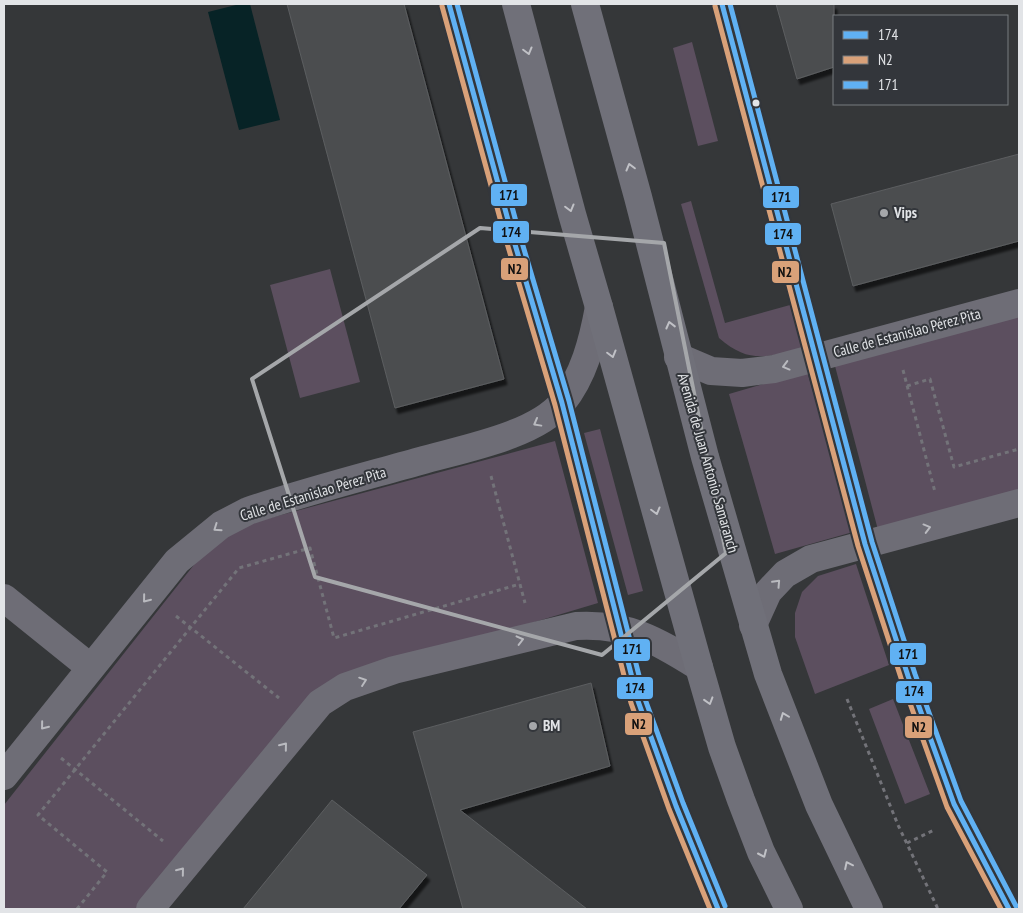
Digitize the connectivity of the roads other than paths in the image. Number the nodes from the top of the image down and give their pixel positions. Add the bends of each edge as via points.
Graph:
1 (449, 4) edge
2 (516, 4) edge
3 (585, 4) edge
4 (722, 4) edge
5 (1019, 303) edge
6 (599, 307) junction
7 (678, 357) junction
8 (815, 358) junction
9 (562, 403) junction
10 (1019, 503) edge
11 (865, 544) junction
12 (4, 598) edge
13 (753, 625) junction
14 (619, 628) junction
15 (699, 667) junction
16 (91, 668) junction
17 (4, 776) edge
18 (150, 909) edge
19 (718, 909) edge
20 (788, 909) edge
21 (869, 909) edge
22 (1009, 909) edge

1 - 9 lane
2 -> 6 street
7 -> 3 street, Avenida de Juan Antonio Samaranch
4 - 8 lane
5 - 8 street, Calle de Estanislao Pérez Pita
6 - 9 street, Calle de Estanislao Pérez Pita via 586,359
6 -> 15 street
8 -> 7 street, Calle de Estanislao Pérez Pita via 774,369 742,373 711,371
7 - 13 street, Avenida de Juan Antonio Samaranch
8 - 11 lane
9 - 14 lane
9 -> 16 street, Calle de Estanislao Pérez Pita via 541,422 525,430 269,504 221,524 176,562
11 -> 10 street
13 -> 11 street via 768,592 785,574 811,559
11 - 22 lane via 954,804
12 - 16 street
21 -> 13 street, Avenida de Juan Antonio Samaranch via 818,805 768,674
14 - 15 street via 647,637
18 -> 14 street via 306,719 332,694 394,670 576,626
14 - 19 lane via 654,747
15 -> 20 street via 741,800
16 -> 17 street, Calle de Estanislao Pérez Pita

